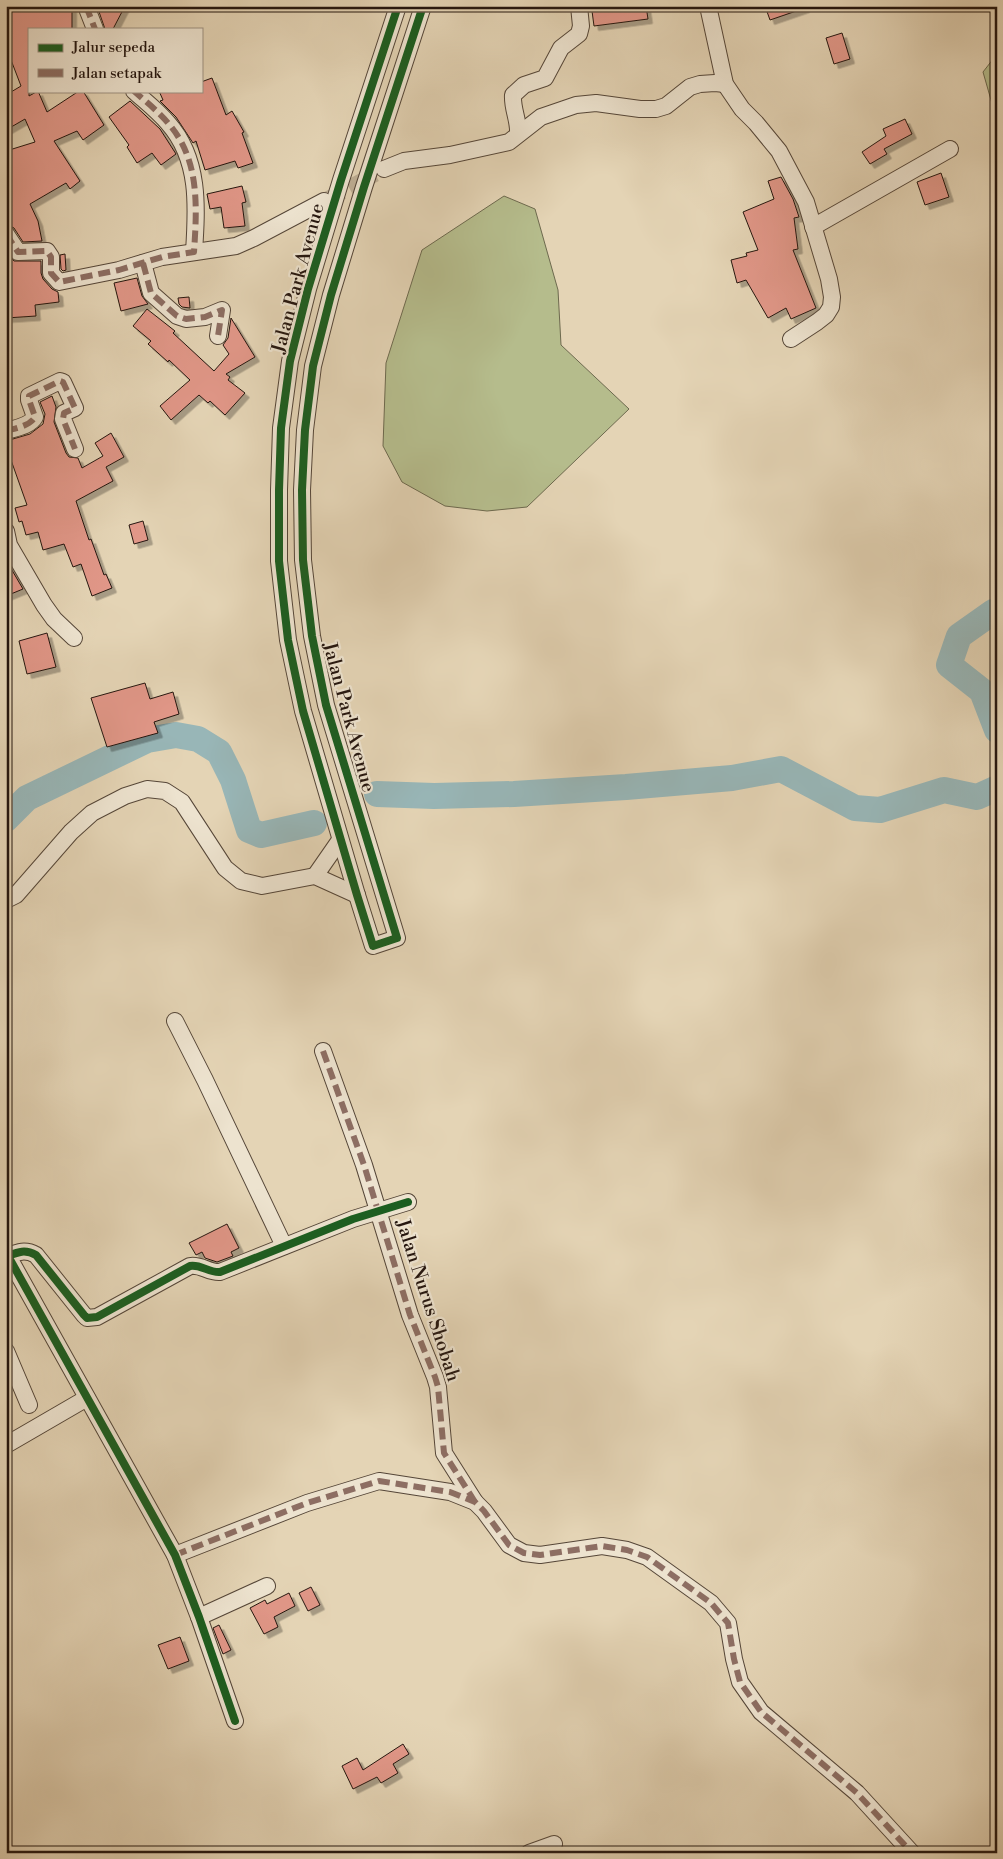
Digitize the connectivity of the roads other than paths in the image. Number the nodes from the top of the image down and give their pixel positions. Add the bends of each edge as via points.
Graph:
1 (86, 6) edge
2 (398, 6) edge
3 (423, 6) edge
4 (579, 6) edge
5 (708, 6) edge
6 (95, 28) edge
7 (725, 84) junction
8 (135, 92) edge
9 (518, 134) junction
10 (950, 150) dead end
11 (384, 169) tunnel mouth
12 (324, 201) tunnel mouth
13 (813, 227) junction
14 (6, 234) edge
15 (194, 252) junction
16 (144, 263) junction
17 (218, 336) dead end
18 (791, 339) dead end
19 (6, 431) edge
20 (75, 448) dead end
21 (279, 490) junction
22 (302, 490) junction
23 (6, 531) edge
24 (74, 638) dead end
25 (340, 840) junction
26 (315, 876) junction
27 (357, 895) junction
28 (6, 900) edge
29 (175, 1021) dead end
30 (323, 1051) dead end
31 (408, 1202) dead end
32 (379, 1210) junction
33 (284, 1246) junction
34 (6, 1351) edge
35 (12, 1383) edge
36 (87, 1398) junction
37 (29, 1405) dead end
38 (6, 1445) edge
39 (475, 1502) junction
40 (176, 1555) junction
41 (268, 1586) dead end
42 (199, 1617) junction
43 (235, 1722) dead end
44 (554, 1844) dead end
45 (529, 1853) edge
46 (912, 1853) edge

1 - 6 street
2 - 21 street, Jalan Park Avenue via 338,189 301,316 290,361 281,428
3 - 22 street, Jalan Park Avenue via 331,295 314,366 305,430
4 - 9 street via 579,34 561,48 545,78 524,85 513,95
5 - 7 street
7 - 9 street via 700,84 656,109 596,103 576,105 541,117
7 - 13 street via 779,151 806,202
8 - 15 street via 168,122 183,143 191,162 196,193
9 - 11 street via 510,142 404,161
10 - 13 street
12 - 15 street via 236,246
13 - 18 street via 829,279 831,307 817,322
14 - 16 street via 18,252 47,251 51,257 51,273 59,282
15 - 16 street
16 - 17 street via 151,292 177,316 186,319 206,317 222,310
19 - 20 street via 34,420 30,396 60,380 75,408 64,413 63,419
21 - 22 street
21 - 25 street, Jalan Park Avenue via 279,561 288,640 303,711
22 - 27 street, Jalan Park Avenue via 303,560 312,636 326,705 397,938 373,946
23 - 24 street via 9,545 44,605
25 - 26 street
25 - 27 street, Jalan Park Avenue
26 - 27 street
26 - 28 street via 262,886 241,881 226,868 182,802 165,791 148,789 125,796 92,813 16,895
29 - 33 street
30 - 32 street, Jalan Nurus Shobah
31 - 32 street
32 - 33 street
32 - 39 street, Jalan Nurus Shobah via 410,1315 438,1387 444,1453
33 - 36 street via 217,1272 190,1266 91,1318 84,1315 36,1255 22,1251 8,1256
34 - 35 street
35 - 37 street
36 - 38 street
36 - 40 street
39 - 40 street via 450,1492 379,1481 306,1503
39 - 46 street, Jalan Nurus Shobah via 509,1545 524,1553 602,1546 626,1550 647,1557 711,1603 728,1623 740,1682 761,1712 857,1793
40 - 42 street
41 - 42 street
42 - 43 street
44 - 45 street

